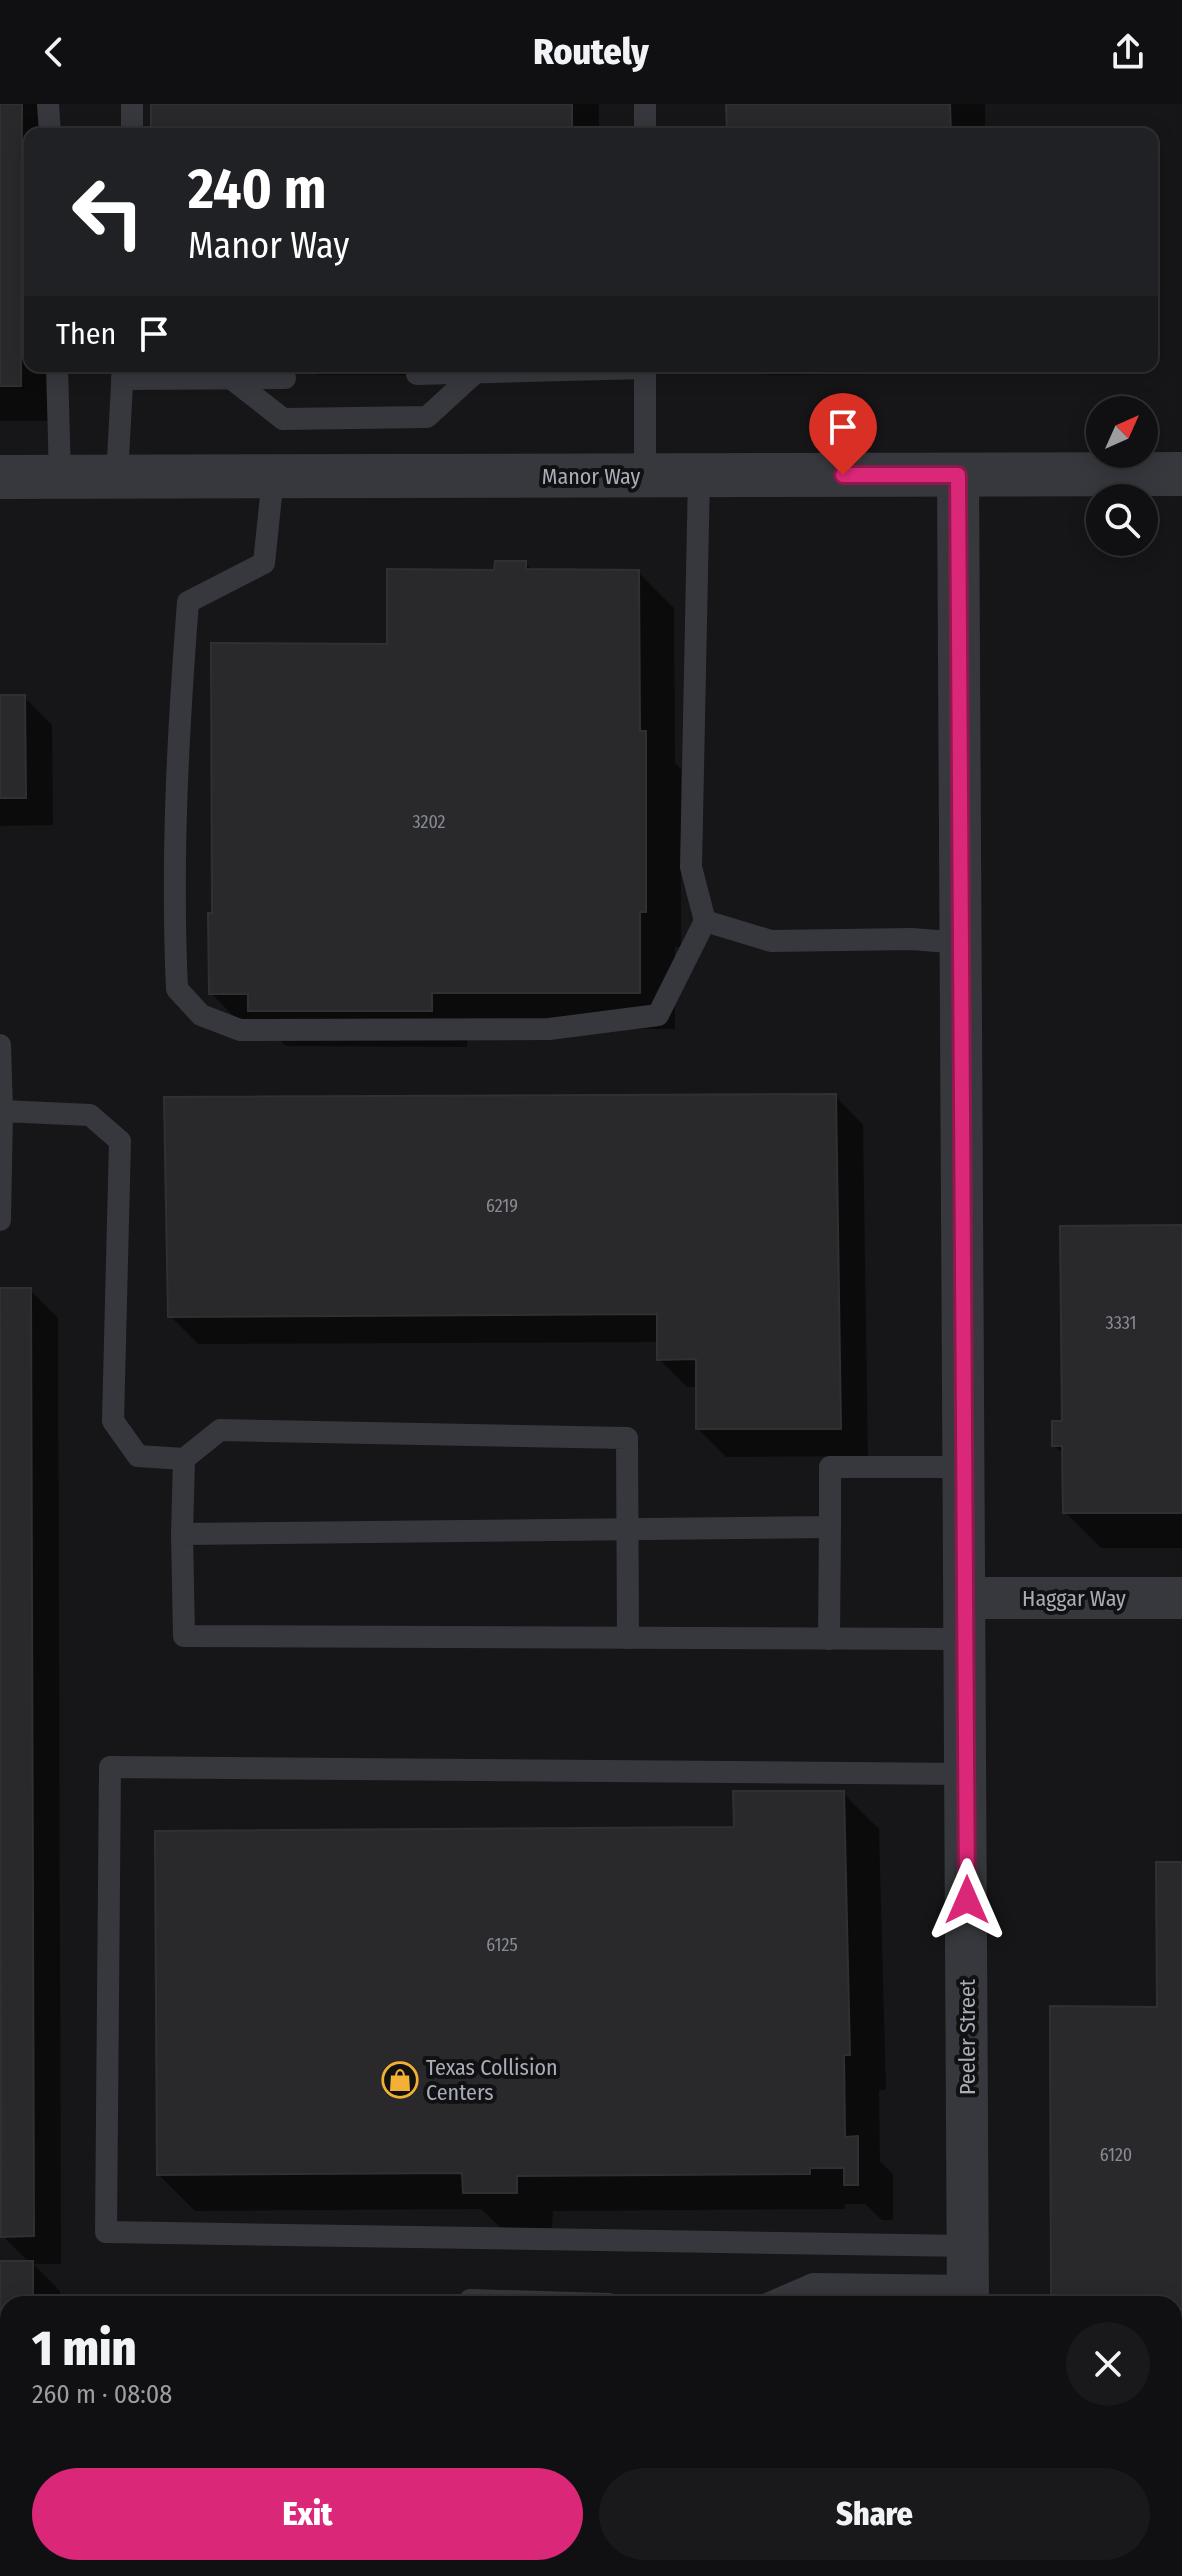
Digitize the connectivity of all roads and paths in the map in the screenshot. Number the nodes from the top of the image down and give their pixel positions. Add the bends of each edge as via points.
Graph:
1 (48, 104) edge
2 (132, 104) edge
3 (645, 104) edge
4 (50, 128) edge
5 (132, 128) edge
6 (645, 128) edge
7 (57, 372) edge
8 (503, 372) edge
9 (645, 372) edge
10 (122, 373) edge
11 (475, 373) junction
12 (417, 374) dead end
13 (285, 378) dead end
14 (232, 379) junction
15 (1182, 474) edge
16 (699, 475) junction
17 (958, 475) junction
18 (645, 476) junction
19 (0, 477) edge
20 (60, 477) junction
21 (117, 477) junction
22 (273, 477) junction
23 (705, 921) junction
24 (961, 943) junction
25 (0, 1045) edge
26 (2, 1111) junction
27 (0, 1220) edge
28 (184, 1459) junction
29 (964, 1467) junction
30 (830, 1527) junction
31 (628, 1529) junction
32 (182, 1534) junction
33 (965, 1598) junction
34 (1182, 1598) edge
35 (628, 1638) junction
36 (829, 1639) junction
37 (966, 1639) junction
38 (966, 1774) junction
39 (968, 2279) edge
40 (785, 2296) edge

1 - 4 lane
2 - 5 lane
3 - 6 lane
7 - 20 lane
8 - 11 lane
9 - 18 lane
10 - 14 lane
10 - 21 lane
11 - 12 lane
11 - 14 lane via 427,417 283,419
13 - 14 lane
15 - 17 street, Manor Way
16 - 17 street, Manor Way
16 - 18 street, Manor Way
16 - 23 lane via 691,867
17 - 24 street, Peeler Street
18 - 22 street, Manor Way
19 - 20 street, Manor Way
20 - 21 street, Manor Way
21 - 22 street, Manor Way
22 - 23 lane via 264,563 188,602 172,881 177,989 201,1015 240,1030 549,1029 658,1015
23 - 24 lane via 771,941
24 - 29 street, Peeler Street
25 - 26 lane
26 - 27 lane
26 - 28 lane via 90,1115 120,1141 113,1421 138,1456
28 - 31 lane via 220,1430 627,1438
28 - 32 lane
29 - 30 lane via 830,1467
29 - 33 street, Peeler Street
30 - 31 lane
30 - 36 lane
31 - 32 lane
31 - 35 lane
32 - 35 lane via 184,1636
33 - 34 street, Haggar Way
33 - 37 street, Peeler Street
35 - 36 lane
36 - 37 lane
37 - 38 street, Peeler Street
38 - 39 street, Peeler Street
38 - 39 lane via 110,1767 106,2232
39 - 40 lane via 813,2284

